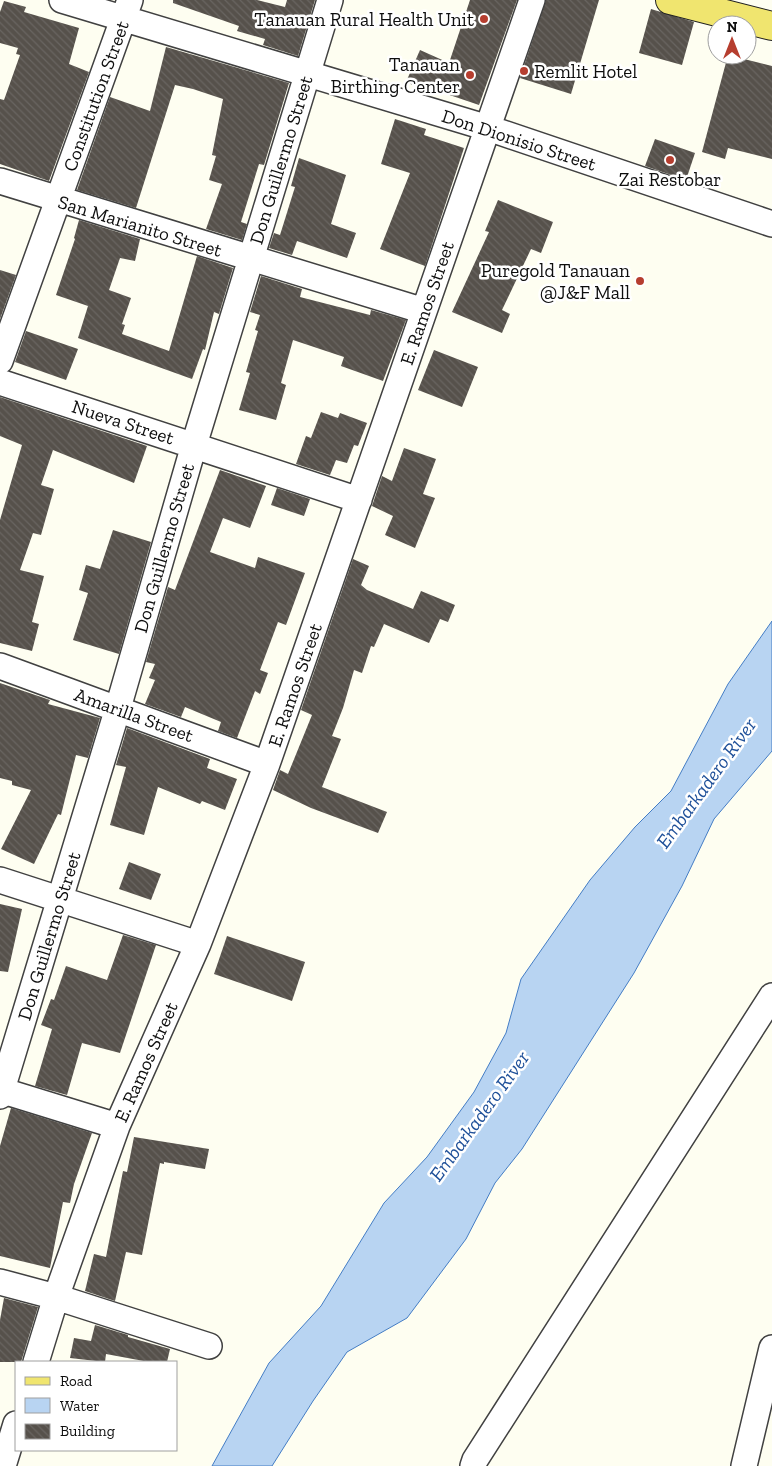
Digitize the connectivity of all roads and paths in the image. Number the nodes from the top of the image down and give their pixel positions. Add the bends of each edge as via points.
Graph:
1 (62, 0) edge
2 (330, 0) edge
3 (532, 0) edge
4 (670, 0) edge
5 (127, 9) edge
6 (772, 26) edge
7 (307, 75) junction
8 (488, 128) junction
9 (0, 181) edge
10 (58, 201) junction
11 (772, 224) edge
12 (250, 259) junction
13 (424, 311) junction
14 (0, 361) edge
15 (0, 382) edge
16 (194, 445) junction
17 (359, 500) junction
18 (0, 666) edge
19 (118, 708) junction
20 (267, 764) junction
21 (0, 880) edge
22 (60, 900) junction
23 (198, 944) junction
24 (772, 996) edge
25 (1, 1092) edge
26 (117, 1126) junction
27 (0, 1282) edge
28 (56, 1297) junction
29 (209, 1346) dead end
30 (772, 1348) edge
31 (36, 1361) edge
32 (15, 1427) edge
33 (3, 1466) edge
34 (473, 1466) edge
35 (744, 1466) edge

1 - 5 street, Don Dionisio Street
2 - 7 street, Don Guillermo Street
3 - 8 street, E. Ramos Street
4 - 6 main road
5 - 7 street, Don Dionisio Street
5 - 10 street, Constitution Street
7 - 8 street, Don Dionisio Street
7 - 12 street, Don Guillermo Street
8 - 11 street, Don Dionisio Street
8 - 13 street, E. Ramos Street
9 - 10 street, San Marianito Street
10 - 12 street, San Marianito Street
10 - 14 street, Constitution Street
12 - 13 street, San Marianito Street
12 - 16 street, Don Guillermo Street
13 - 17 street, E. Ramos Street
15 - 16 street, Nueva Street
16 - 17 street, Nueva Street
16 - 19 street, Don Guillermo Street
17 - 20 street, E. Ramos Street
18 - 19 street, Amarilla Street
19 - 20 street, Amarilla Street
19 - 22 street, Don Guillermo Street
20 - 23 street, E. Ramos Street
21 - 22 street
22 - 23 street
22 - 25 street, Don Guillermo Street
23 - 26 street, E. Ramos Street
24 - 34 street
25 - 26 street
26 - 28 street, E. Ramos Street
27 - 28 street
28 - 29 street
28 - 31 street, E. Ramos Street
30 - 35 street
32 - 33 street

